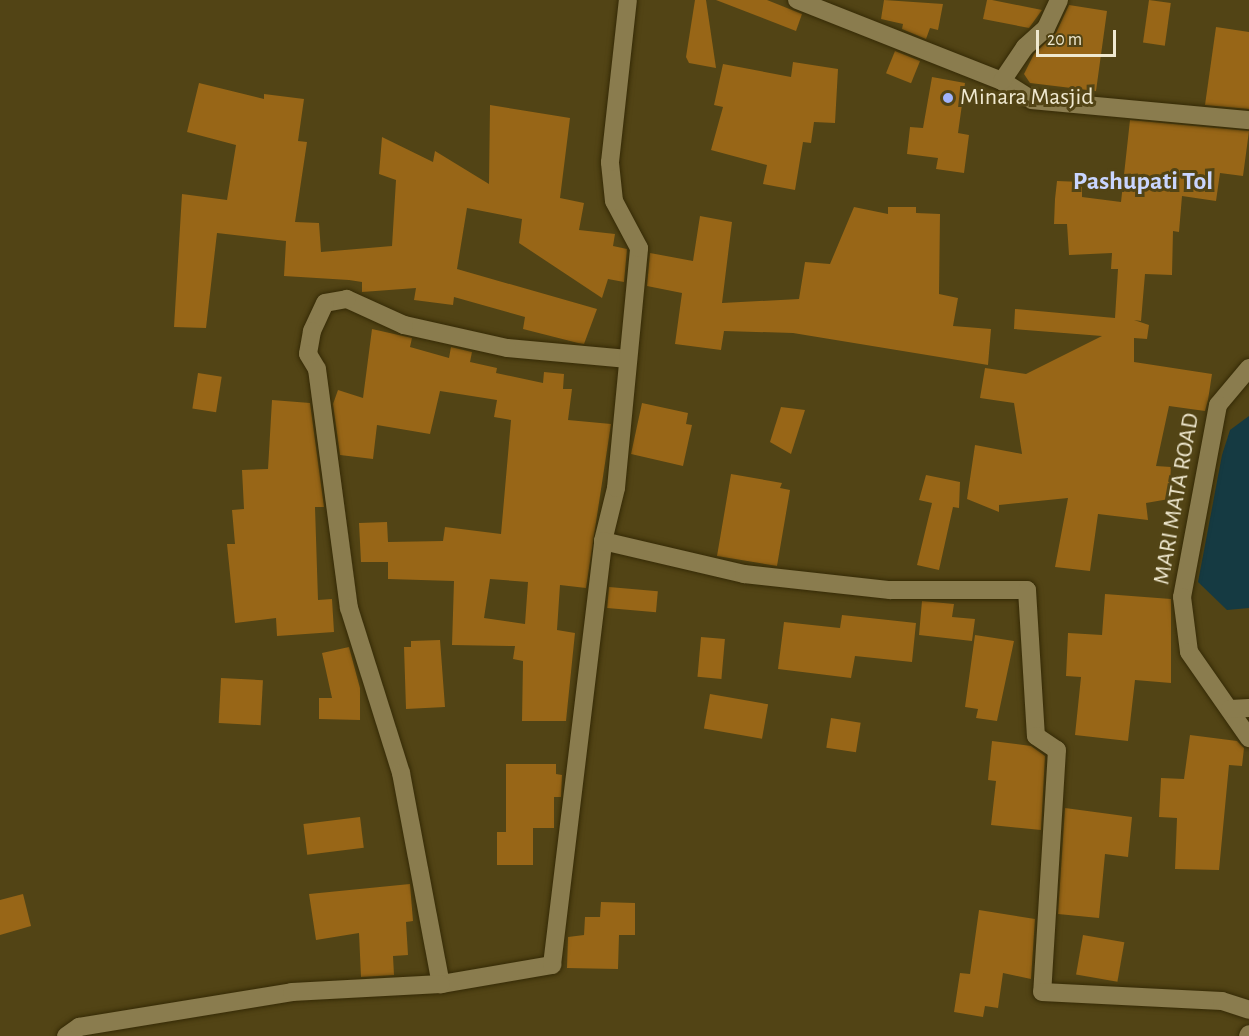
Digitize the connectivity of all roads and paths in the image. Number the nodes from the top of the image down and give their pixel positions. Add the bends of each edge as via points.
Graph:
1 (628, 0) edge
2 (797, 0) edge
3 (1059, 0) edge
4 (1002, 81) junction
5 (1249, 120) edge
6 (627, 359) junction
7 (1249, 368) edge
8 (603, 541) junction
9 (1249, 708) edge
10 (1230, 709) junction
11 (1249, 738) edge
12 (441, 984) junction
13 (1249, 1010) edge
14 (66, 1036) edge

1 - 6 street via 610,162 614,201 639,248
2 - 4 street
3 - 4 street via 1046,28 1025,47
4 - 5 street via 1032,100
6 - 8 street via 616,488
6 - 12 street via 507,348 404,325 347,299 325,303 312,332 308,354 317,369 349,608 401,772
7 - 10 street, MARI MATA ROAD via 1218,405 1182,597 1189,652
8 - 12 street via 552,965
8 - 13 street via 744,574 890,590 1027,590 1036,736 1057,750 1042,992 1222,1001
9 - 10 street
10 - 11 street, MARI MATA ROAD
12 - 14 street via 292,992 79,1027

